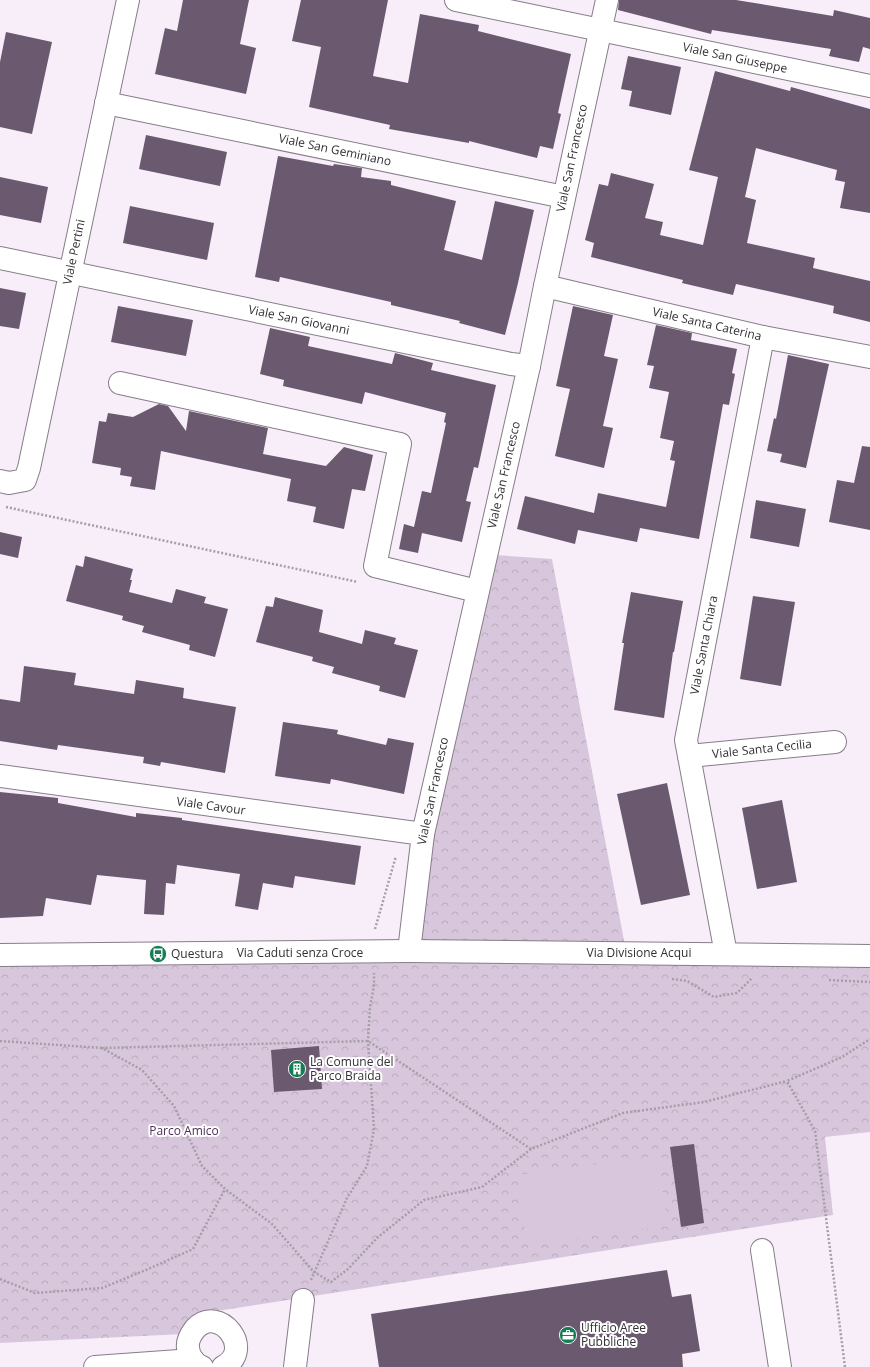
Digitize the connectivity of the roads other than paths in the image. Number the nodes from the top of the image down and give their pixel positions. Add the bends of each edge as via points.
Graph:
1 (128, 0) edge
2 (456, 0) edge
3 (607, 0) edge
4 (601, 30) junction
5 (870, 86) edge
6 (106, 103) junction
7 (564, 197) junction
8 (0, 258) edge
9 (70, 272) junction
10 (545, 286) junction
11 (763, 337) junction
12 (870, 357) edge
13 (529, 366) junction
14 (120, 383) dead end
15 (0, 481) edge
16 (478, 591) junction
17 (835, 742) dead end
18 (689, 756) junction
19 (0, 776) edge
20 (422, 834) junction
21 (409, 952) junction
22 (726, 954) junction
23 (0, 955) edge
24 (870, 956) edge
25 (762, 1250) dead end
26 (303, 1300) road end
27 (198, 1364) edge
28 (95, 1367) edge
29 (223, 1367) edge
30 (296, 1367) edge
31 (780, 1367) edge

1 - 6 street, Viale Pertini
2 - 4 street, Viale San Giuseppe
3 - 4 street, Viale San Francesco
4 - 5 street, Viale San Giuseppe
4 - 7 street, Viale San Francesco
6 - 7 street, Viale San Geminiano
6 - 9 street, Viale Pertini
7 - 10 street, Viale San Francesco
8 - 9 street, Viale San Giovanni
9 - 13 street, Viale San Giovanni
9 - 15 street, Viale Pertini via 29,468 24,480 9,483
10 - 11 street, Viale Santa Caterina
10 - 13 street, Viale San Francesco
11 - 12 street, Viale Santa Caterina
11 - 18 street, Viale Santa Chiara via 686,740
13 - 16 street, Viale San Francesco
14 - 16 street via 400,444 376,566
16 - 20 street, Viale San Francesco
17 - 18 street, Viale Santa Cecilia
18 - 22 street, Viale Santa Chiara
19 - 20 street, Viale Cavour
20 - 21 street, Viale San Francesco
21 - 22 street, Via Divisione Acqui
21 - 23 street, Via Caduti senza Croce
22 - 24 street, Via Divisione Acqui
25 - 31 street
26 - 30 street
27 - 28 street
27 - 29 street via 190,1355 188,1346 192,1332 197,1326 214,1322 222,1324 233,1334 236,1342 232,1360

